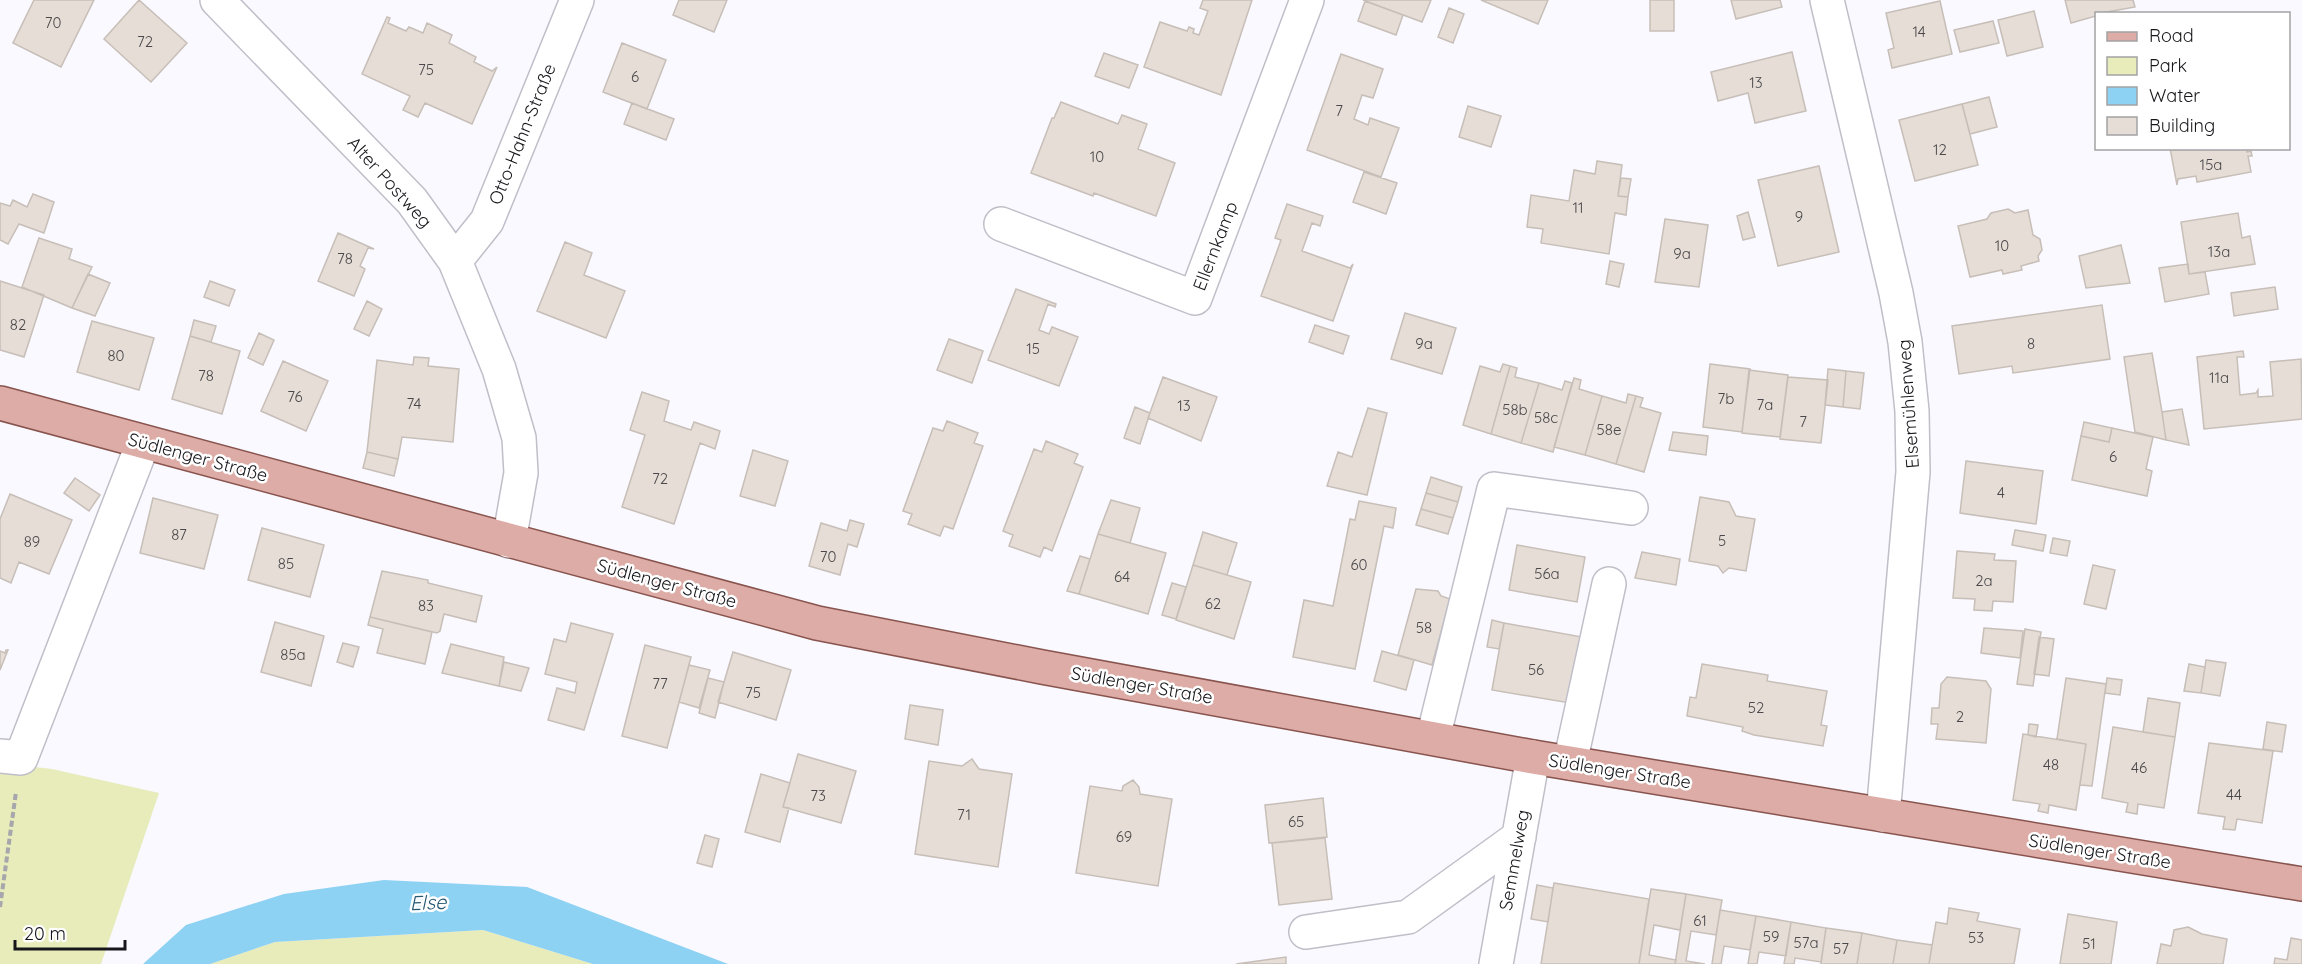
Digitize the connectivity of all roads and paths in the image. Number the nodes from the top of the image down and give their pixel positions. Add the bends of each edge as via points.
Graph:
1 (217, 0) edge
2 (577, 0) edge
3 (1307, 0) edge
4 (1827, 0) edge
5 (1001, 224) dead end
6 (456, 261) junction
7 (0, 403) edge
8 (143, 443) junction
9 (1631, 508) dead end
10 (509, 541) junction
11 (1609, 584) dead end
12 (1433, 738) junction
13 (10, 757) edge
14 (1533, 757) junction
15 (1570, 763) junction
16 (1883, 815) junction
17 (1519, 837) junction
18 (2302, 884) edge
19 (0, 907) edge
20 (1306, 932) dead end
21 (1496, 964) edge

1 - 6 street, Alter Postweg via 412,201
2 - 6 street, Otto-Hahn-Straße via 487,221
3 - 5 street, Ellernkamp via 1195,298
4 - 16 street, Elsemühlenweg via 1896,293 1912,411 1913,472
6 - 10 street, Alter Postweg via 499,369 519,438 521,473
7 - 8 main road, Südlenger Straße
8 - 10 main road, Südlenger Straße
8 - 13 street
9 - 12 street via 1494,489
10 - 12 main road, Südlenger Straße via 817,623
11 - 15 street
12 - 14 main road, Südlenger Straße
13 - 19 path
14 - 15 main road, Südlenger Straße
14 - 17 street, Semmelweg
15 - 16 main road, Südlenger Straße
16 - 18 main road, Südlenger Straße
17 - 20 street via 1408,917
17 - 21 street, Semmelweg

